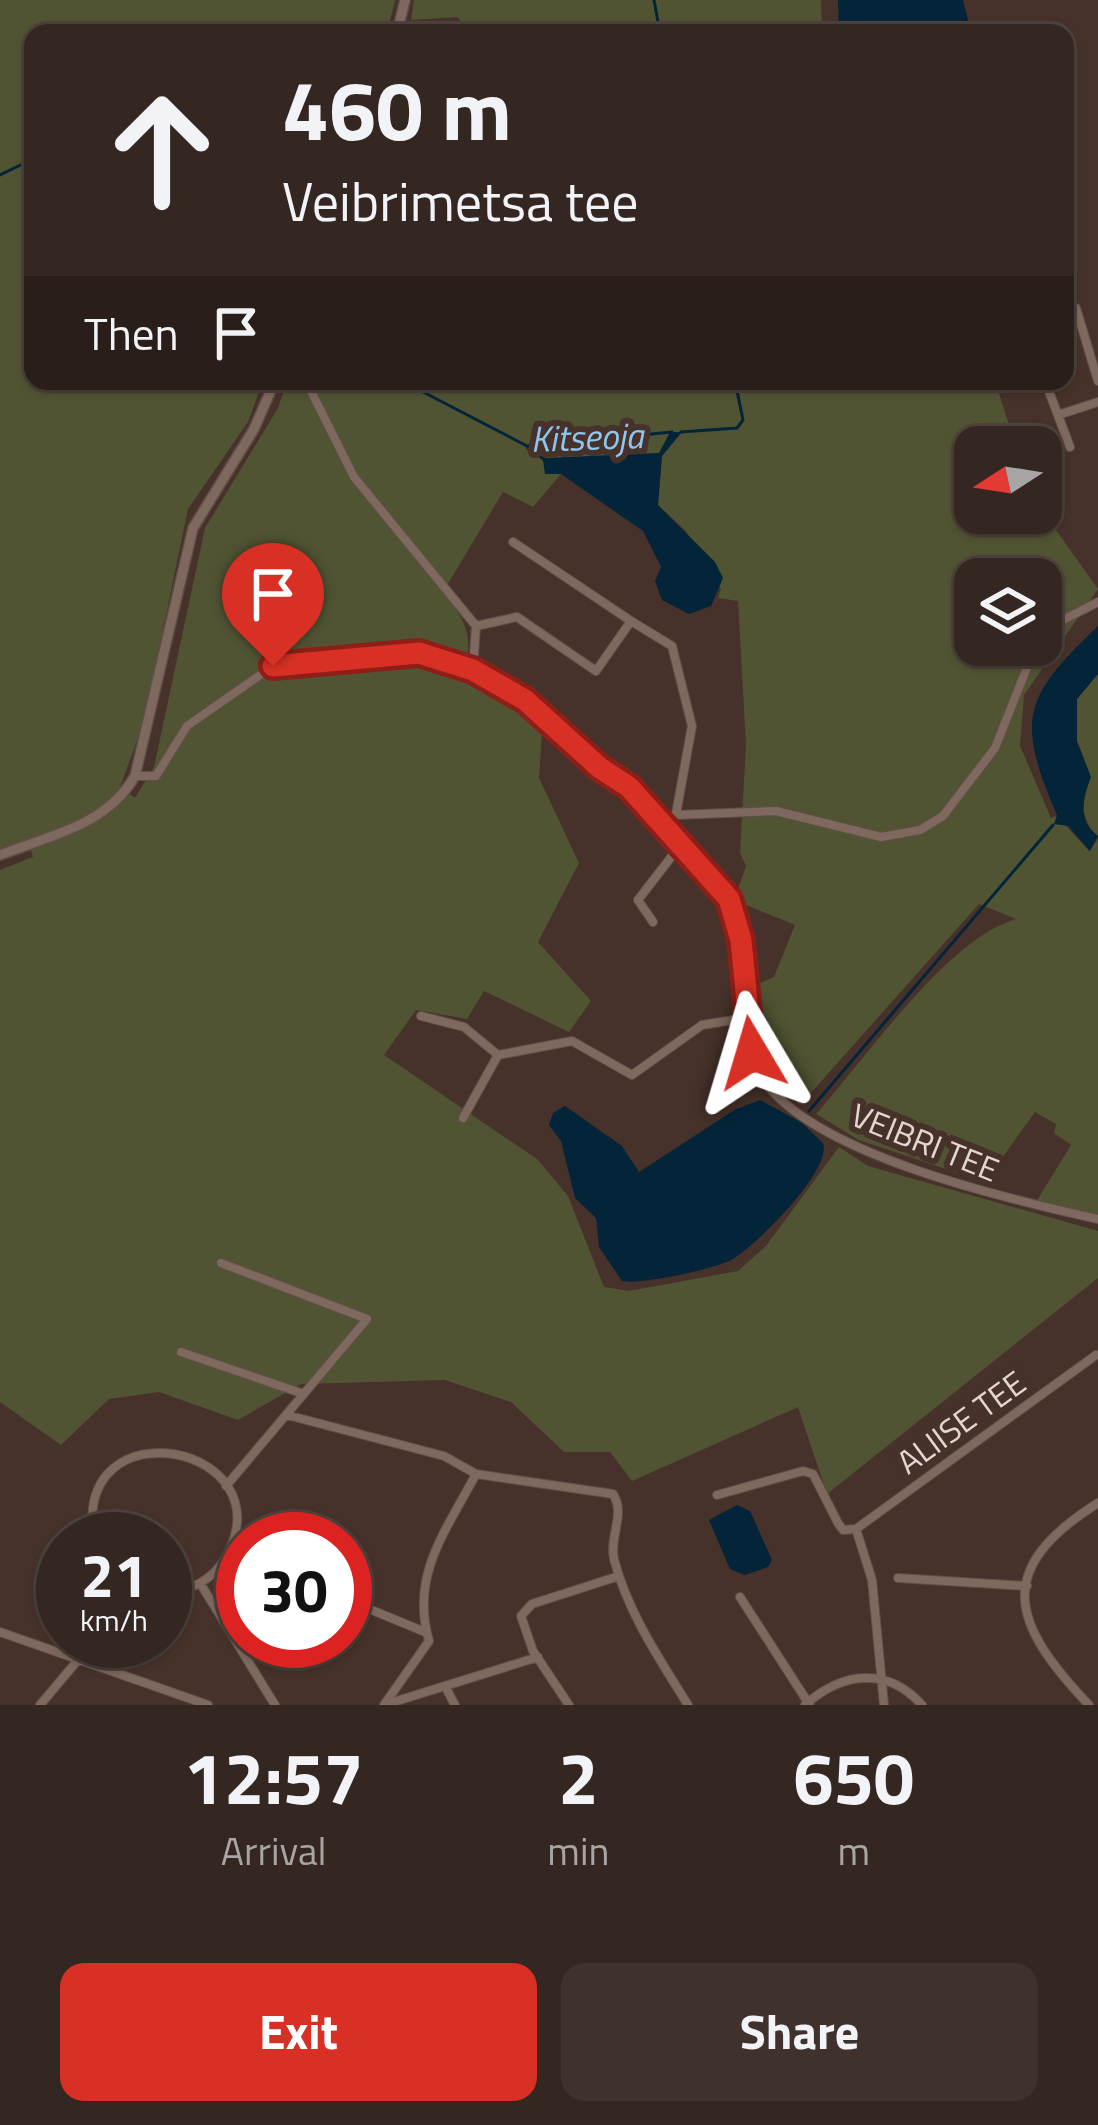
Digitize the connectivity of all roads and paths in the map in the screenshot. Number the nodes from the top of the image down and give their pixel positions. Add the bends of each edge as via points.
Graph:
1 (1076, 308) dead end
2 (1098, 381) edge
3 (270, 390) edge
4 (310, 390) edge
5 (1048, 390) edge
6 (1098, 402) edge
7 (1058, 415) junction
8 (1070, 447) dead end
9 (514, 542) dead end
10 (1098, 602) edge
11 (1062, 620) edge
12 (631, 621) junction
13 (476, 626) junction
14 (1028, 666) edge
15 (473, 670) junction
16 (136, 776) junction
17 (676, 815) junction
18 (664, 824) junction
19 (682, 843) junction
20 (0, 855) edge
21 (653, 922) dead end
22 (421, 1016) dead end
23 (746, 1018) junction
24 (498, 1054) junction
25 (463, 1118) dead end
26 (1098, 1219) edge
27 (220, 1264) dead end
28 (1098, 1342) edge
29 (181, 1352) dead end
30 (1097, 1356) edge
31 (304, 1394) junction
32 (287, 1415) junction
33 (476, 1474) junction
34 (226, 1486) junction
35 (717, 1496) dead end
36 (1098, 1503) edge
37 (96, 1512) edge
38 (233, 1512) edge
39 (856, 1529) junction
40 (216, 1565) edge
41 (619, 1576) junction
42 (898, 1578) dead end
43 (200, 1583) junction
44 (192, 1585) edge
45 (1027, 1586) junction
46 (740, 1597) dead end
47 (372, 1610) edge
48 (0, 1632) edge
49 (426, 1632) junction
50 (36, 1644) edge
51 (540, 1657) junction
52 (72, 1668) edge
53 (105, 1668) edge
54 (878, 1676) junction
55 (445, 1686) junction
56 (807, 1704) edge
57 (40, 1705) edge
58 (208, 1705) edge
59 (275, 1705) edge
60 (384, 1705) edge
61 (455, 1705) edge
62 (569, 1705) edge
63 (688, 1705) edge
64 (884, 1705) edge
65 (922, 1705) edge
66 (1089, 1705) edge

1 - 2 street
3 - 16 street via 187,545
4 - 13 street via 354,477
5 - 7 street
6 - 7 street
7 - 8 street
9 - 12 street
10 - 11 street
12 - 13 street via 596,670 517,617
12 - 17 street via 672,646 691,717
13 - 15 street
14 - 17 street via 994,748 954,803 920,830 880,836 776,811
15 - 16 street, VEIBRI TEE via 403,652 273,666 187,726 156,776
15 - 18 street, VEIBRI TEE via 525,700
16 - 20 street via 98,818
17 - 18 street
18 - 19 street, VEIBRI TEE
19 - 21 street via 638,900
19 - 23 street, VEIBRI TEE via 737,920
22 - 24 street via 464,1027
23 - 24 street via 702,1025 632,1075 572,1041
23 - 26 street, VEIBRI TEE via 760,1076 804,1117 862,1149 976,1190
24 - 25 street
27 - 31 street via 365,1315
28 - 30 street, ALIISE TEE
29 - 31 street
30 - 39 street, ALIISE TEE
31 - 32 street
32 - 33 street via 445,1456
32 - 34 street
33 - 41 street via 613,1494
33 - 49 street via 423,1584
34 - 37 street via 187,1454 161,1450 112,1472
34 - 38 street
35 - 39 street via 813,1474 843,1530
36 - 45 street via 1044,1544
39 - 54 street via 872,1580
40 - 43 street
41 - 51 street via 532,1604 521,1616
41 - 63 street
42 - 45 street
43 - 44 street
43 - 59 street
45 - 66 street via 1039,1651
46 - 56 street
47 - 49 street
48 - 50 street
49 - 60 street via 429,1641
51 - 55 street
51 - 62 street
52 - 57 street
53 - 58 street
54 - 56 street
54 - 64 street
54 - 65 street via 899,1682
55 - 60 street
55 - 61 street

